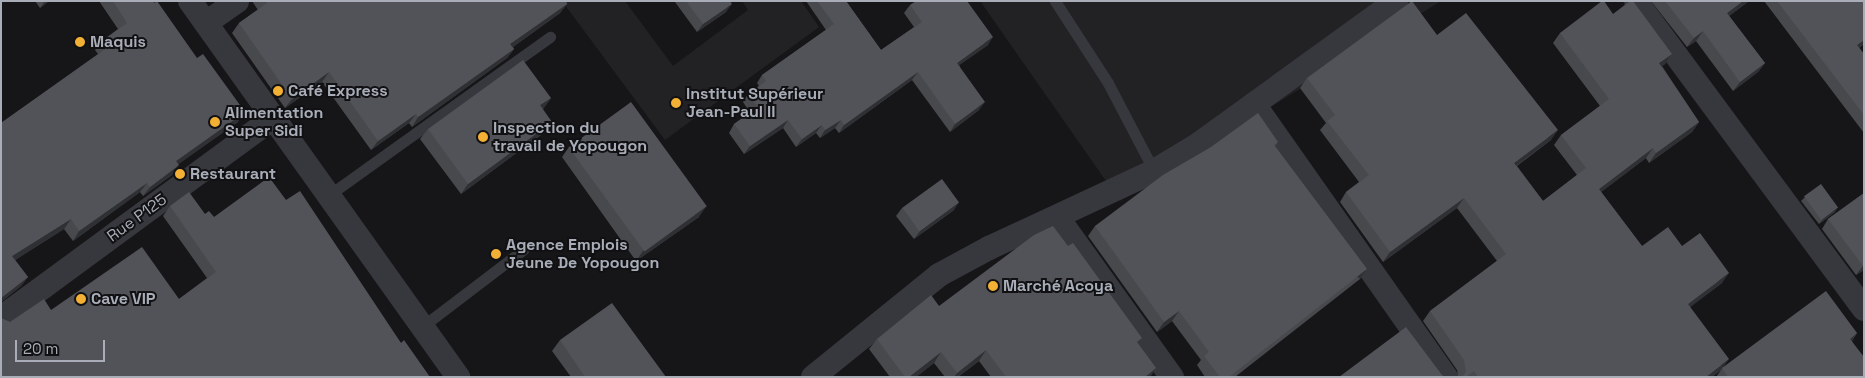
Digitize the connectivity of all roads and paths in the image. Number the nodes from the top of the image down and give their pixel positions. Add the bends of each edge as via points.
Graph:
1 (190, 1) edge
2 (237, 1) edge
3 (1054, 1) edge
4 (1396, 1) edge
5 (1636, 1) edge
6 (206, 23) junction
7 (550, 37) dead end
8 (1254, 104) junction
9 (273, 118) junction
10 (1154, 171) junction
11 (329, 195) junction
12 (1058, 218) junction
13 (524, 249) dead end
14 (1864, 309) edge
15 (1, 318) edge
16 (423, 326) junction
17 (458, 377) edge
18 (813, 377) edge
19 (1172, 377) edge
20 (1446, 377) edge

1 - 6 street
2 - 6 street
3 - 10 lane via 1108,83
4 - 8 street
5 - 14 street
6 - 9 street
7 - 11 lane
8 - 10 street via 1196,146
8 - 20 street
9 - 11 street
9 - 15 street, Rue P125
10 - 12 street
11 - 16 street
12 - 18 street via 989,248 940,276
12 - 19 street
13 - 16 lane
16 - 17 street

